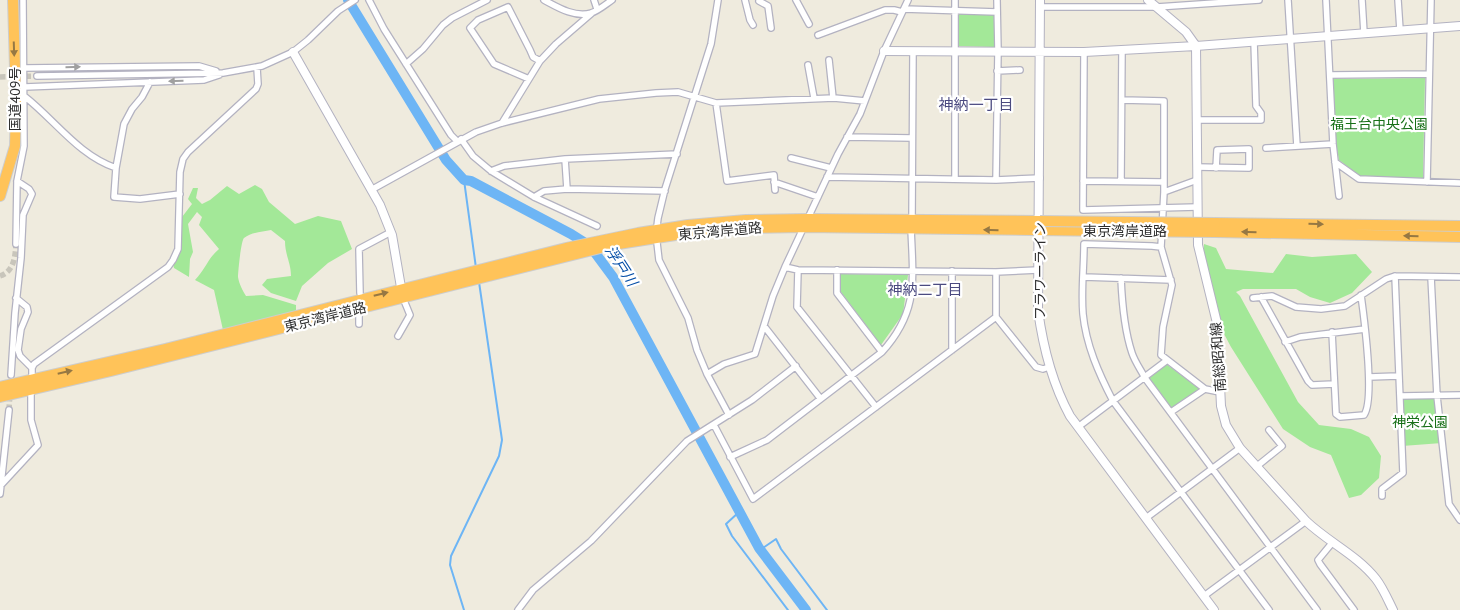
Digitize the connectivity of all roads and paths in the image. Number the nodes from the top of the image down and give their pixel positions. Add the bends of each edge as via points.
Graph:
1 (13, 0) edge
2 (23, 0) edge
3 (355, 0) edge
4 (369, 0) edge
5 (487, 0) edge
6 (544, 0) edge
7 (594, 0) edge
8 (612, 0) edge
9 (718, 0) edge
10 (745, 0) edge
11 (759, 0) edge
12 (796, 0) edge
13 (908, 0) edge
14 (955, 0) edge
15 (997, 0) edge
16 (1148, 0) edge
17 (1259, 0) edge
18 (1288, 0) edge
19 (1326, 0) edge
20 (1362, 0) edge
21 (1398, 0) edge
22 (1431, 0) edge
23 (1196, 2) edge
24 (1040, 4) edge
25 (1157, 7) junction
26 (955, 10) junction
27 (595, 11) junction
28 (903, 11) junction
29 (997, 12) junction
30 (809, 24) dead end
31 (753, 25) dead end
32 (1460, 26) edge
33 (1430, 27) junction
34 (772, 28) dead end
35 (1400, 30) junction
36 (1364, 33) junction
37 (818, 35) dead end
38 (1328, 35) junction
39 (1291, 38) junction
40 (1254, 41) junction
41 (1196, 46) junction
42 (1122, 50) junction
43 (884, 51) junction
44 (913, 51) junction
45 (956, 51) junction
46 (998, 51) junction
47 (293, 52) junction
48 (1040, 52) junction
49 (1084, 52) junction
50 (829, 60) dead end
51 (540, 61) junction
52 (406, 64) junction
53 (808, 65) dead end
54 (24, 68) junction
55 (257, 68) junction
56 (1020, 70) dead end
57 (997, 71) junction
58 (223, 73) junction
59 (1428, 74) junction
60 (1330, 75) junction
61 (37, 76) tunnel mouth
62 (529, 79) junction
63 (150, 82) junction
64 (25, 87) junction
65 (24, 96) junction
66 (696, 97) junction
67 (814, 98) junction
68 (833, 98) junction
69 (1122, 100) junction
70 (865, 101) junction
71 (716, 103) junction
72 (1198, 120) junction
73 (502, 123) junction
74 (847, 137) junction
75 (912, 138) junction
76 (459, 140) junction
77 (1333, 144) junction
78 (1296, 146) junction
79 (1266, 148) dead end
80 (677, 154) junction
81 (791, 158) dead end
82 (565, 160) junction
83 (1335, 162) junction
84 (1198, 167) junction
85 (116, 168) junction
86 (832, 168) junction
87 (1216, 168) junction
88 (491, 171) junction
89 (827, 177) junction
90 (912, 178) junction
91 (1040, 178) junction
92 (955, 179) junction
93 (996, 180) junction
94 (1121, 180) junction
95 (1197, 180) junction
96 (17, 181) junction
97 (1084, 181) junction
98 (774, 182) junction
99 (1164, 182) junction
100 (1427, 182) junction
101 (1460, 183) edge
102 (567, 189) junction
103 (371, 190) junction
104 (774, 190) dead end
105 (664, 191) junction
106 (1164, 192) junction
107 (180, 194) junction
108 (0, 196) edge
109 (1339, 196) dead end
110 (818, 197) junction
111 (534, 198) junction
112 (1197, 207) junction
113 (1162, 209) junction
114 (807, 223) junction
115 (912, 224) junction
116 (598, 226) dead end
117 (1040, 226) junction
118 (1460, 226) edge
119 (1215, 227) junction
120 (391, 232) junction
121 (657, 234) junction
122 (1460, 237) edge
123 (16, 244) tunnel mouth
124 (1161, 247) junction
125 (785, 267) junction
126 (798, 270) junction
127 (837, 270) junction
128 (1038, 270) junction
129 (913, 271) junction
130 (952, 272) junction
131 (996, 272) junction
132 (1395, 276) junction
133 (1084, 277) junction
134 (1431, 277) junction
135 (1460, 277) edge
136 (1121, 278) junction
137 (1170, 280) junction
138 (360, 293) dead end
139 (402, 293) junction
140 (1361, 295) junction
141 (1262, 297) junction
142 (16, 298) junction
143 (1252, 298) dead end
144 (359, 314) dead end
145 (996, 317) junction
146 (359, 324) dead end
147 (764, 326) junction
148 (1364, 329) junction
149 (1332, 332) junction
150 (398, 336) dead end
151 (1285, 342) junction
152 (952, 350) junction
153 (882, 352) junction
154 (1166, 361) junction
155 (796, 366) junction
156 (1049, 367) junction
157 (32, 368) junction
158 (707, 374) junction
159 (12, 375) dead end
160 (852, 375) junction
161 (1398, 376) junction
162 (1369, 377) junction
163 (1145, 378) junction
164 (1334, 384) junction
165 (31, 385) junction
166 (0, 387) edge
167 (1205, 389) junction
168 (1220, 392) junction
169 (1460, 395) edge
170 (1400, 396) junction
171 (1437, 396) junction
172 (0, 397) edge
173 (820, 398) junction
174 (1113, 401) junction
175 (876, 407) junction
176 (9, 410) tunnel mouth
177 (1171, 412) junction
178 (729, 415) junction
179 (712, 426) junction
180 (1078, 427) junction
181 (1269, 430) dead end
182 (1240, 448) junction
183 (730, 457) junction
184 (1256, 467) junction
185 (1212, 468) junction
186 (2, 484) junction
187 (1181, 492) junction
188 (0, 494) edge
189 (1382, 496) dead end
190 (1146, 518) junction
191 (1460, 520) edge
192 (1306, 521) junction
193 (1332, 543) junction
194 (1271, 547) junction
195 (1239, 570) junction
196 (1204, 596) junction
197 (518, 610) edge
198 (1214, 610) edge
199 (1269, 610) edge
200 (1317, 610) edge
201 (1354, 610) edge
202 (1393, 610) edge

1 -> 108 highway, 国道409号 via 15,146
2 - 54 street
3 - 47 street
4 - 52 street
5 - 52 street via 447,22
6 - 27 street via 573,13
7 - 27 street
8 - 27 street
9 - 66 street via 712,44
10 - 31 street
11 - 34 street via 768,6
12 - 30 street
13 - 28 street
14 - 26 street
15 - 29 street
16 - 25 street
17 - 23 street
18 - 39 street
19 - 38 street
20 - 36 street
21 - 35 street
22 - 33 street
23 - 25 street
24 - 25 street
24 - 48 street, フラワーライン
25 - 41 street via 1186,32
26 - 28 street
26 - 29 street
26 - 45 street
27 - 51 street
28 - 37 street via 886,10
28 - 43 street
29 - 46 street
32 - 33 street
33 - 35 street
33 - 59 street
35 - 36 street
36 - 38 street
38 - 39 street
38 - 60 street
39 - 40 street
39 - 78 street
40 - 41 street
40 - 72 street via 1256,106 1261,120
41 - 42 street
41 - 72 street, 南総昭和線
42 - 49 street
42 - 69 street
43 - 44 street
43 - 70 street
44 - 45 street
44 - 75 street
45 - 46 street
45 - 92 street
46 - 48 street
46 - 57 street
47 - 55 street
47 - 103 street
48 - 49 street
48 - 91 street, フラワーライン
49 - 97 street
50 - 68 street
51 - 62 street
51 - 62 street via 533,57 508,7 478,20 470,28 494,64
52 - 76 street via 451,135
53 - 67 street
54 -> 58 street via 199,66
54 - 64 street
55 - 58 street
55 - 107 street via 256,89 185,155 180,172
56 - 57 street
57 - 93 street
58 - 61 street
58 -> 63 street via 204,80
59 - 60 street
59 - 100 street
60 - 77 street
62 - 73 street
63 - 64 street
63 - 85 street via 124,124
64 - 65 street
65 - 85 street via 90,156
65 - 96 street via 24,146
66 - 71 street
66 - 73 street via 678,92 599,99
66 - 80 street
67 - 68 street
67 - 71 street
68 - 70 street
69 - 94 street
69 - 99 street via 1164,101
70 - 74 street
71 - 98 street via 727,181 774,176
72 - 84 street, 南総昭和線
73 - 76 street
74 - 75 street
74 - 86 street
75 - 90 street
76 - 88 street
76 - 103 street
77 - 78 street
77 - 83 street
78 - 79 street
80 - 82 street
80 - 105 street
81 - 86 street
82 - 88 street via 504,166
82 - 102 street
83 - 100 street via 1359,179
83 - 109 street
84 - 87 street
84 - 95 street, 南総昭和線
85 - 107 street via 114,197 140,199
86 - 89 street
87 - 87 street via 1249,168 1249,149 1216,150
88 - 111 street
89 - 90 street
89 - 110 street
90 - 92 street
90 - 115 street
91 - 93 street
91 - 117 street, フラワーライン
92 - 93 street
94 - 97 street
94 - 99 street
95 - 106 street
95 - 112 street, 南総昭和線
96 - 123 street
96 - 142 street via 32,194 23,215
97 - 113 street via 1083,210
98 - 104 street
98 - 110 street
99 - 106 street
100 - 101 street
102 - 105 street
102 - 111 street via 544,191
103 - 120 street
105 - 121 street
106 - 113 street
107 - 157 street via 178,249 168,267
110 - 114 street
111 - 116 street
112 - 113 street
112 - 168 street, 南総昭和線 via 1200,258 1217,323
113 - 124 street
114 - 115 highway, 東京湾岸道路
114 - 121 highway, 東京湾岸道路
114 - 125 street
115 - 117 highway, 東京湾岸道路
115 - 129 street
117 - 119 highway, 東京湾岸道路, bridge
117 - 128 street, フラワーライン
119 -> 118 highway, 東京湾岸道路
122 -> 119 highway, 東京湾岸道路
120 - 138 street via 359,249
120 - 139 street
121 - 139 highway, 東京湾岸道路
121 - 158 street via 659,260 688,318
124 - 133 street via 1084,244
124 - 137 street
125 - 126 street
125 - 147 street
126 - 127 street
126 - 160 street via 797,307
127 - 129 street
127 - 153 street via 837,293
128 - 131 street
128 - 156 street, フラワーライン via 1038,310
129 - 130 street
129 - 153 street via 906,315 895,337
130 - 131 street
130 - 152 street
131 - 145 street
132 - 134 street
132 - 140 street
132 - 161 street
133 - 136 street
133 - 174 street via 1083,313 1088,338 1100,376
134 - 135 street
134 - 171 street
136 - 137 street
136 - 163 street via 1122,307 1132,354
137 - 154 street via 1172,291 1163,327 1161,355
139 - 150 street via 410,315
139 - 165 highway, 東京湾岸道路
140 - 141 street via 1345,306 1322,309 1296,307 1272,296
140 - 148 street
141 - 143 street
141 - 151 street
142 - 157 street via 28,312 21,328 18,350
142 - 159 street
144 - 146 street
145 - 152 street
145 - 156 street via 1036,367
147 - 155 street
147 - 158 street via 755,354 724,364
148 - 149 street
148 - 162 street
149 - 151 street
149 - 164 street
151 - 164 street via 1312,385
152 - 175 street
153 - 160 street
154 - 163 street
154 - 167 street
155 - 173 street
155 - 178 street
156 - 180 street, フラワーライン via 1064,404
157 - 165 street
158 - 178 street
160 - 173 street
160 - 175 street
161 - 162 street
161 - 170 street
162 - 164 street via 1368,410 1364,415 1340,417 1336,414
163 - 174 street
163 - 177 street
165 - 166 highway, 東京湾岸道路
165 - 172 highway, 東京湾岸道路
165 - 186 street via 30,420 38,445
167 - 168 street
167 - 177 street
168 - 182 street, 南総昭和線 via 1226,425
169 - 171 street
170 - 171 street
170 - 189 street via 1403,473 1382,489
171 - 191 street via 1449,504
173 - 183 street via 767,440
174 - 180 street
174 - 187 street
175 - 183 street via 753,499
176 - 186 street
177 - 185 street
178 - 179 street
179 - 183 street
179 - 197 street via 688,441 591,541 533,590
180 - 190 street, フラワーライン
181 - 184 street via 1282,446
182 - 184 street, 南総昭和線
182 - 185 street
184 - 192 street, 南総昭和線
185 - 187 street
185 - 194 street
186 - 188 street
187 - 190 street
187 - 195 street
190 - 196 street, フラワーライン
192 - 193 street, 南総昭和線
192 - 194 street
193 - 201 street via 1318,560
193 - 202 street, 南総昭和線 via 1370,571
194 - 195 street
194 - 200 street
195 - 196 street
195 - 199 street
196 - 198 street, フラワーライン

